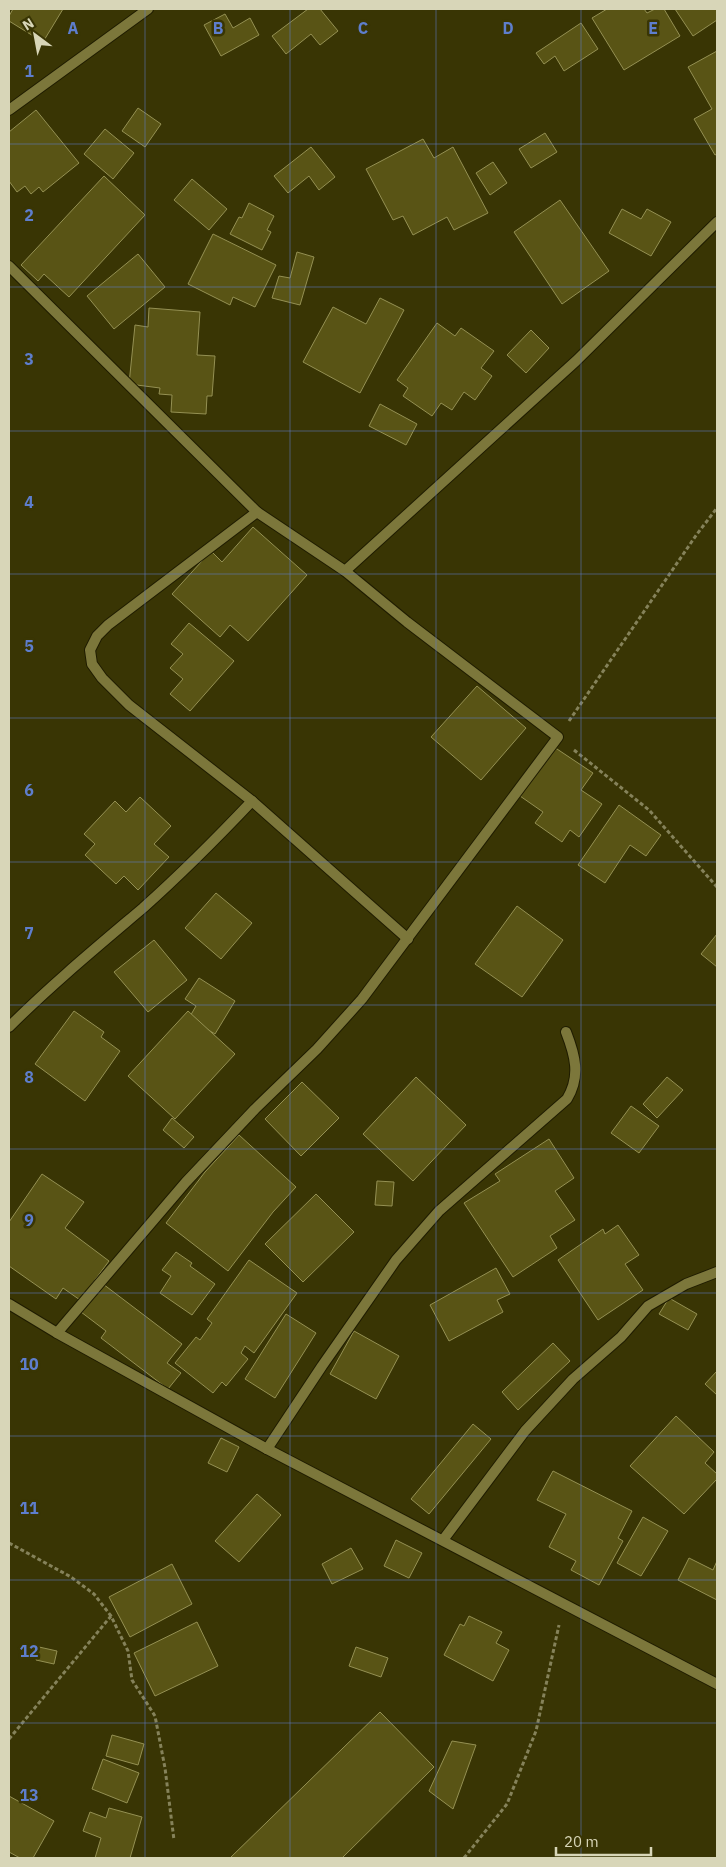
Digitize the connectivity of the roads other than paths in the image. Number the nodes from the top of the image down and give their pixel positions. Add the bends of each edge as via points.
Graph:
1 (148, 9) edge
2 (9, 110) edge
3 (717, 222) edge
4 (9, 266) edge
5 (257, 512) junction
6 (345, 571) junction
7 (252, 802) junction
8 (408, 939) junction
9 (9, 1027) edge
10 (566, 1032) dead end
11 (717, 1272) edge
12 (9, 1304) edge
13 (57, 1333) junction
14 (267, 1449) junction
15 (443, 1540) junction
16 (717, 1684) edge

1 - 2 street
3 - 6 street via 576,361
4 - 5 street
5 - 6 street
5 - 7 street via 108,625 90,650 92,664 129,705
6 - 8 street via 558,737
7 - 8 street
7 - 9 street via 151,900
8 - 13 street via 317,1050 186,1182
10 - 14 street via 576,1064 573,1090 439,1211 396,1260
11 - 15 street via 686,1284 648,1306 620,1337 573,1379 525,1431
12 - 13 street
13 - 14 street
14 - 15 street
15 - 16 street

